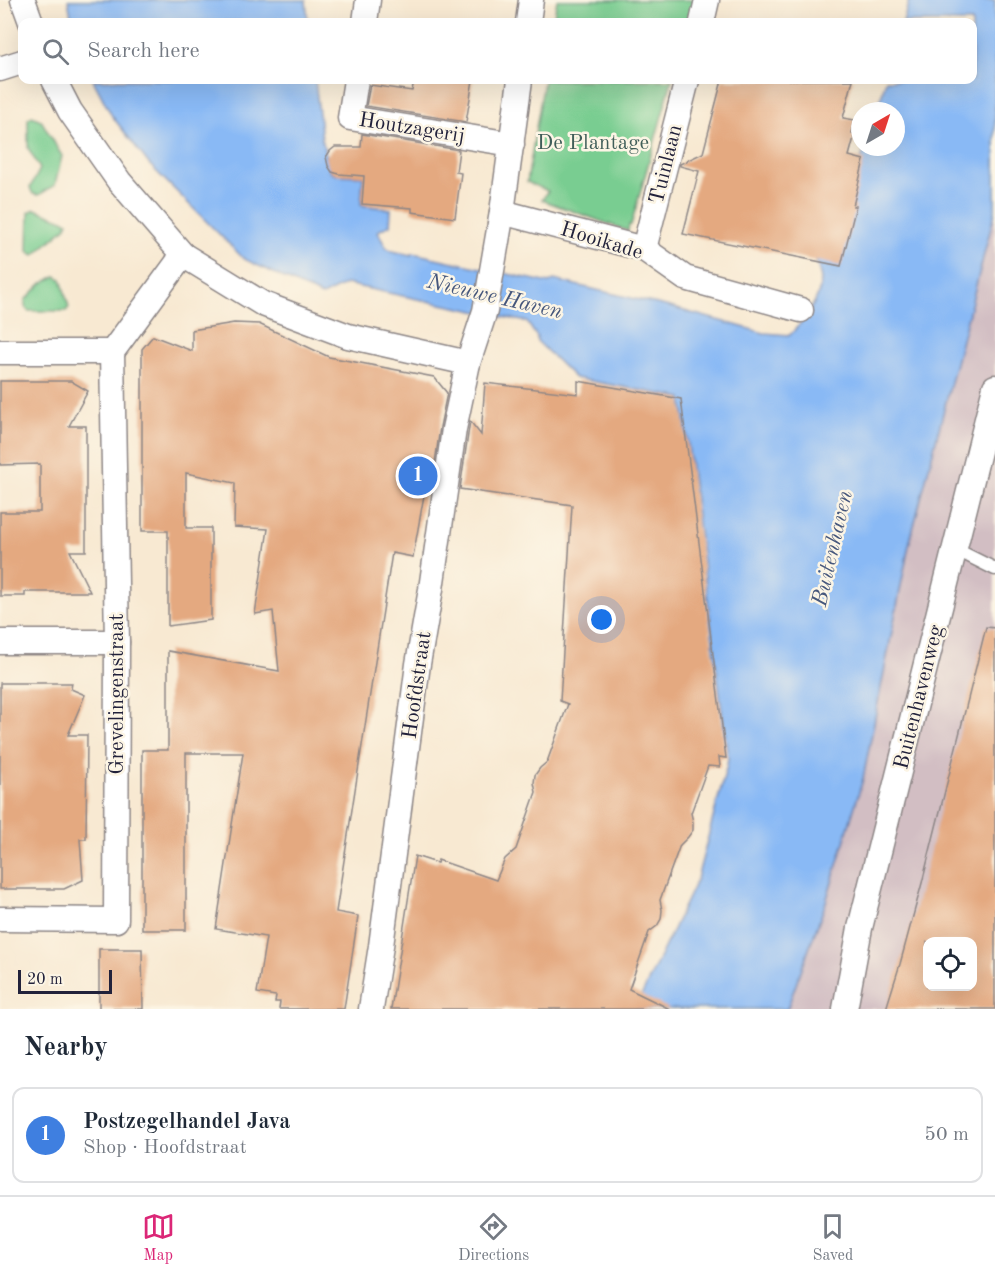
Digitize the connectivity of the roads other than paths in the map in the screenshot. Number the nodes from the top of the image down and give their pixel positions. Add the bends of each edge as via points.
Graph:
1 (23, 0) edge
2 (368, 0) edge
3 (531, 0) edge
4 (707, 0) edge
5 (30, 18) edge
6 (366, 18) edge
7 (529, 18) edge
8 (703, 18) edge
9 (18, 63) edge
10 (0, 69) edge
11 (56, 84) edge
12 (355, 84) edge
13 (520, 84) edge
14 (686, 84) edge
15 (512, 144) junction
16 (502, 212) junction
17 (644, 249) junction
18 (183, 255) junction
19 (801, 310) dead end
20 (0, 352) edge
21 (112, 352) junction
22 (468, 363) junction
23 (995, 387) edge
24 (955, 549) junction
25 (995, 569) edge
26 (0, 642) edge
27 (117, 642) junction
28 (0, 919) edge
29 (371, 1009) edge
30 (845, 1009) edge

1 - 5 street
2 - 6 street
3 - 7 street
4 - 8 street
9 - 10 street
11 - 18 street via 70,111 119,181
12 - 15 street, Houtzagerij via 350,118
13 - 15 street, Hoofdstraat
14 - 17 street, Tuinlaan
15 - 16 street, Hoofdstraat
16 - 17 street, Hooikade
16 - 22 street, Hoofdstraat via 485,311
17 - 19 street, Hooikade via 685,278
18 - 21 street
18 - 22 street via 263,304 348,336
20 - 21 street
21 - 27 street, Grevelingenstraat
22 - 29 street, Hoofdstraat via 418,664
23 - 24 street, Buitenhavenweg
24 - 25 lane
24 - 30 street, Buitenhavenweg via 860,928
26 - 27 street
27 - 28 street, Grevelingenstraat via 116,920

